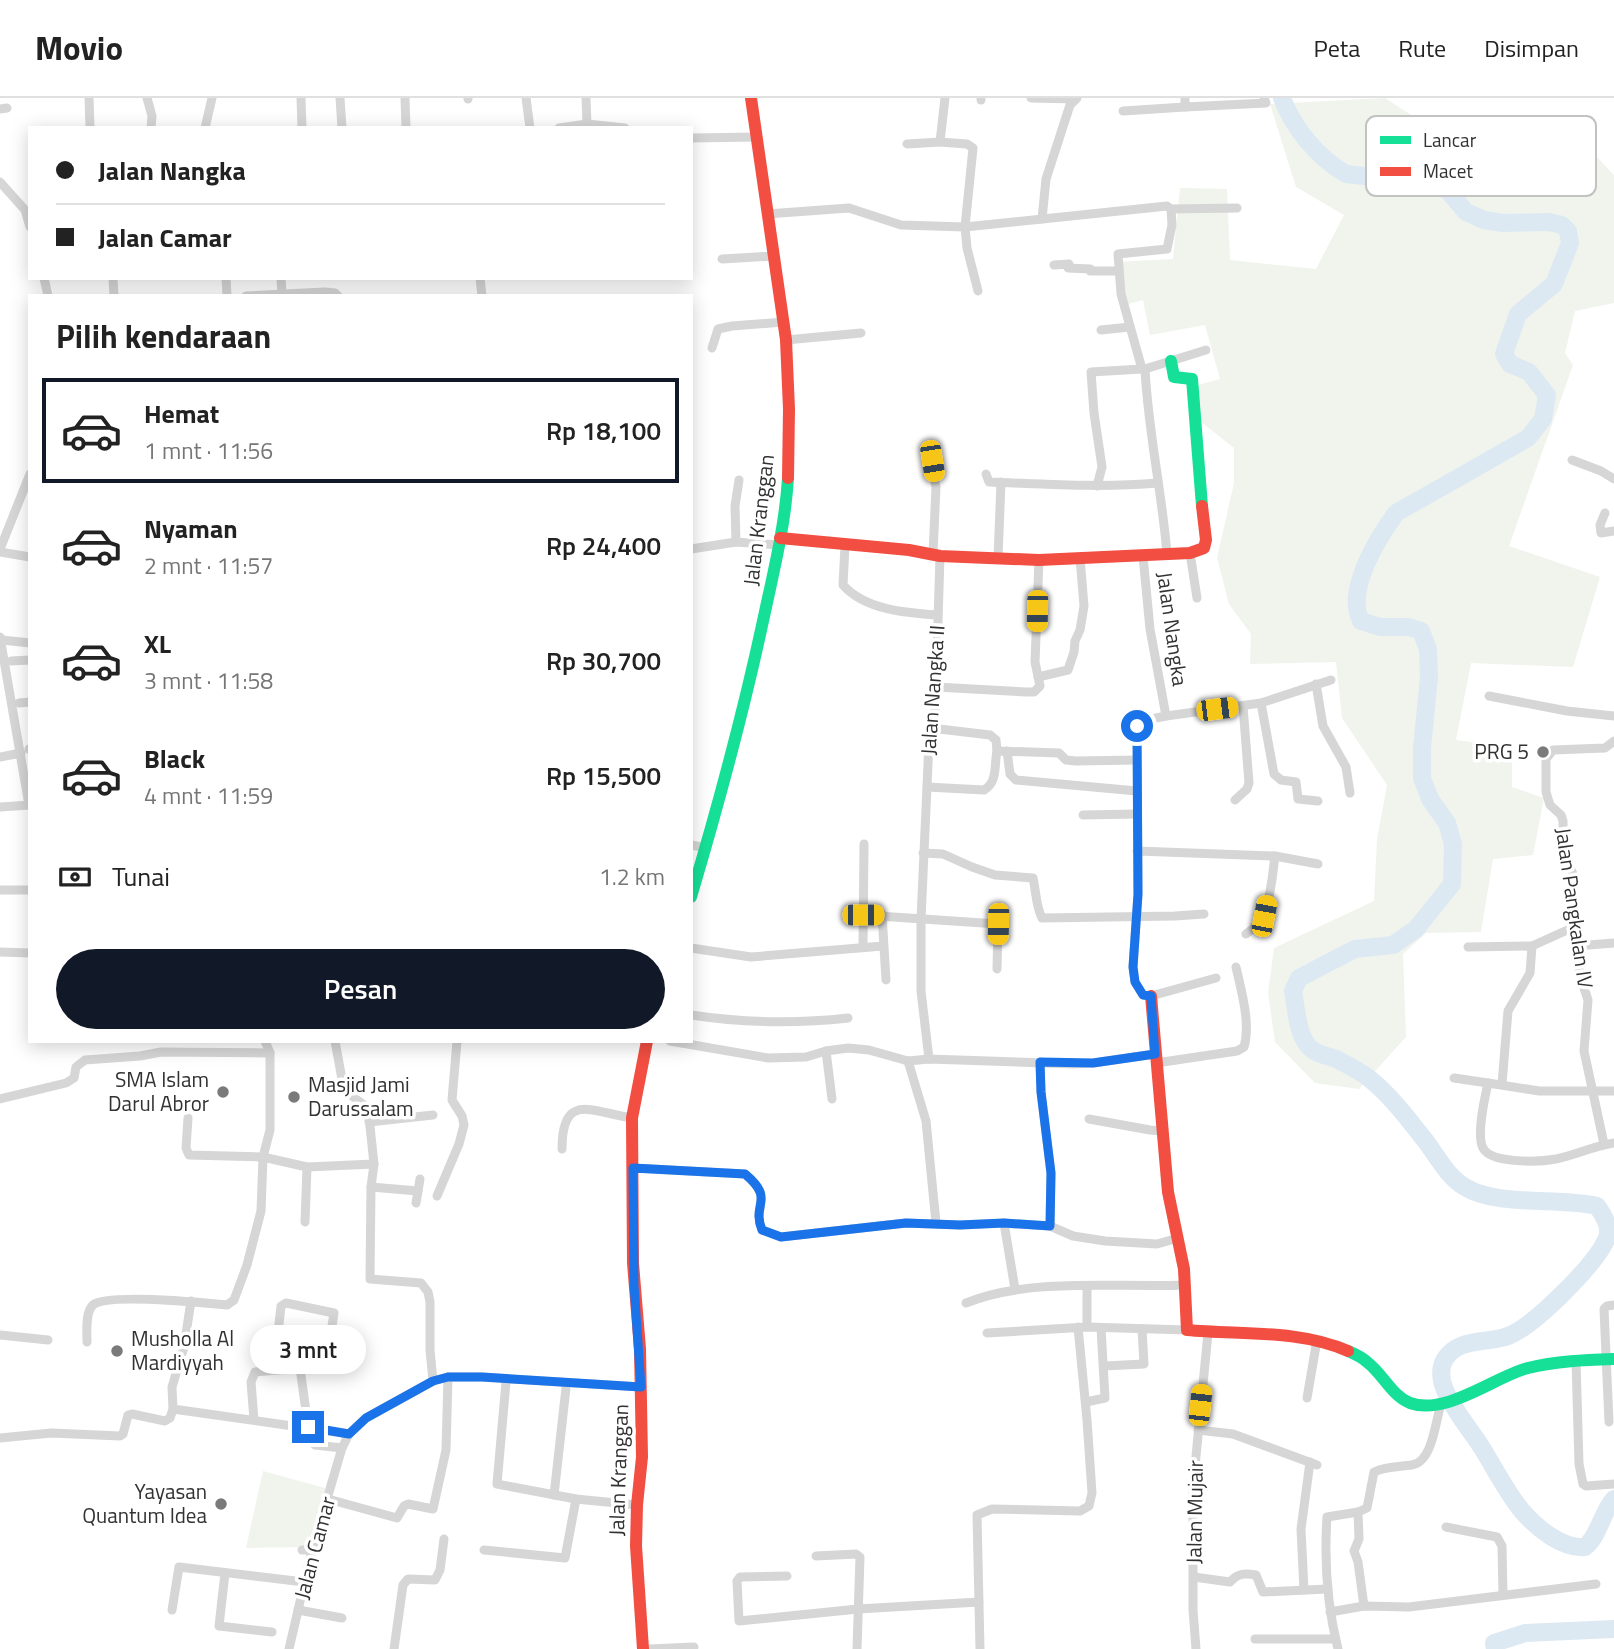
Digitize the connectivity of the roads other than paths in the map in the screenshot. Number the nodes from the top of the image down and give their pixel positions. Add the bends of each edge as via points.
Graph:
1 (89, 98) edge
2 (147, 98) edge
3 (212, 98) edge
4 (301, 98) edge
5 (340, 98) edge
6 (405, 98) edge
7 (526, 98) edge
8 (586, 98) edge
9 (751, 98) edge
10 (945, 98) edge
11 (1031, 98) edge
12 (1153, 98) edge
13 (1264, 98) edge
14 (1076, 99) edge
15 (1185, 102) edge
16 (1153, 108) junction
17 (1123, 111) dead end
18 (587, 124) junction
19 (90, 126) edge
20 (152, 126) edge
21 (205, 126) edge
22 (302, 126) edge
23 (342, 126) edge
24 (407, 126) edge
25 (530, 126) edge
26 (573, 126) edge
27 (606, 126) edge
28 (756, 137) junction
29 (693, 138) edge
30 (940, 142) junction
31 (907, 144) dead end
32 (0, 182) edge
33 (27, 208) edge
34 (1237, 208) dead end
35 (1171, 209) junction
36 (767, 214) junction
37 (1042, 219) junction
38 (965, 227) junction
39 (774, 256) junction
40 (722, 259) dead end
41 (1054, 265) dead end
42 (1118, 271) junction
43 (281, 280) edge
44 (978, 290) dead end
45 (282, 294) joint
46 (336, 294) edge
47 (784, 322) junction
48 (1130, 327) junction
49 (1101, 330) dead end
50 (861, 333) dead end
51 (786, 340) junction
52 (712, 348) dead end
53 (1206, 350) dead end
54 (1171, 361) junction
55 (1144, 369) junction
56 (928, 450) dead end
57 (1572, 460) dead end
58 (986, 474) dead end
59 (28, 479) edge
60 (1614, 479) edge
61 (739, 480) dead end
62 (1002, 482) junction
63 (1158, 483) junction
64 (1097, 486) junction
65 (1605, 513) dead end
66 (1614, 531) edge
67 (780, 541) junction
68 (736, 542) junction
69 (845, 546) junction
70 (693, 549) edge
71 (0, 550) edge
72 (1190, 553) junction
73 (1167, 554) junction
74 (937, 555) junction
75 (1143, 556) junction
76 (28, 557) edge
77 (998, 558) junction
78 (1080, 558) junction
79 (1039, 560) junction
80 (1197, 598) dead end
81 (937, 615) junction
82 (1, 639) edge
83 (28, 643) edge
84 (28, 660) edge
85 (11, 662) dead end
86 (1038, 677) junction
87 (1331, 680) dead end
88 (1316, 684) junction
89 (936, 687) junction
90 (1489, 696) dead end
91 (28, 702) edge
92 (19, 703) dead end
93 (1261, 703) junction
94 (1243, 706) junction
95 (1166, 716) junction
96 (1614, 716) edge
97 (931, 728) junction
98 (1614, 741) edge
99 (27, 751) edge
100 (1002, 751) junction
101 (0, 757) edge
102 (1137, 760) junction
103 (28, 769) edge
104 (927, 787) junction
105 (1137, 791) junction
106 (1350, 793) dead end
107 (1235, 800) dead end
108 (1318, 801) dead end
109 (28, 805) edge
110 (0, 807) edge
111 (1137, 814) junction
112 (1083, 815) dead end
113 (864, 844) dead end
114 (693, 845) edge
115 (707, 848) junction
116 (1137, 851) junction
117 (923, 852) junction
118 (1275, 856) junction
119 (1318, 864) dead end
120 (0, 890) edge
121 (28, 890) edge
122 (693, 891) edge
123 (1204, 914) dead end
124 (863, 915) junction
125 (882, 915) junction
126 (1137, 916) junction
127 (921, 919) junction
128 (1574, 927) junction
129 (1246, 934) dead end
130 (1614, 943) edge
131 (883, 946) junction
132 (1532, 946) junction
133 (1576, 946) junction
134 (693, 947) edge
135 (863, 947) junction
136 (1468, 947) dead end
137 (0, 952) edge
138 (28, 953) edge
139 (1236, 967) dead end
140 (997, 969) dead end
141 (1216, 978) dead end
142 (886, 980) dead end
143 (1151, 996) junction
144 (693, 1015) edge
145 (848, 1018) dead end
146 (266, 1043) edge
147 (335, 1043) edge
148 (457, 1043) edge
149 (647, 1043) edge
150 (682, 1043) edge
151 (826, 1051) junction
152 (270, 1053) junction
153 (929, 1059) junction
154 (1156, 1059) junction
155 (908, 1061) junction
156 (1040, 1062) junction
157 (1454, 1078) dead end
158 (1488, 1083) junction
159 (1502, 1084) junction
160 (1614, 1091) edge
161 (1594, 1093) junction
162 (0, 1099) edge
163 (832, 1099) dead end
164 (433, 1115) dead end
165 (369, 1117) junction
166 (187, 1118) dead end
167 (632, 1118) junction
168 (1089, 1119) dead end
169 (1162, 1130) junction
170 (1609, 1144) edge
171 (562, 1149) dead end
172 (264, 1157) junction
173 (374, 1164) junction
174 (307, 1167) junction
175 (633, 1168) junction
176 (420, 1179) dead end
177 (371, 1187) junction
178 (418, 1191) junction
179 (437, 1196) dead end
180 (416, 1203) dead end
181 (304, 1222) dead end
182 (936, 1223) junction
183 (1004, 1223) junction
184 (1050, 1226) junction
185 (1178, 1238) junction
186 (1185, 1285) junction
187 (1087, 1287) junction
188 (1015, 1289) junction
189 (191, 1301) junction
190 (966, 1303) dead end
191 (1614, 1305) edge
192 (1083, 1327) junction
193 (1101, 1328) junction
194 (1142, 1329) junction
195 (1186, 1330) junction
196 (987, 1333) dead end
197 (1208, 1333) junction
198 (0, 1335) edge
199 (48, 1339) dead end
200 (1317, 1340) junction
201 (87, 1342) dead end
202 (1611, 1359) edge
203 (1576, 1360) junction
204 (1104, 1366) junction
205 (300, 1368) junction
206 (274, 1369) junction
207 (448, 1377) junction
208 (433, 1381) junction
209 (506, 1382) dead end
210 (641, 1387) junction
211 (566, 1388) dead end
212 (1307, 1398) dead end
213 (1086, 1402) junction
214 (1441, 1402) junction
215 (173, 1409) junction
216 (254, 1420) junction
217 (1609, 1422) dead end
218 (308, 1427) junction
219 (1198, 1430) junction
220 (349, 1434) junction
221 (0, 1438) edge
222 (342, 1448) junction
223 (1614, 1484) edge
224 (554, 1495) junction
225 (328, 1499) junction
226 (576, 1499) junction
227 (637, 1504) junction
228 (1358, 1512) junction
229 (1446, 1527) dead end
230 (444, 1539) dead end
231 (302, 1550) dead end
232 (312, 1550) junction
233 (484, 1550) dead end
234 (816, 1556) dead end
235 (225, 1573) junction
236 (787, 1576) dead end
237 (1194, 1577) junction
238 (304, 1582) junction
239 (1596, 1584) dead end
240 (1327, 1589) junction
241 (1304, 1590) junction
242 (1503, 1594) junction
243 (979, 1602) junction
244 (1364, 1606) junction
245 (858, 1609) junction
246 (172, 1610) dead end
247 (298, 1610) junction
248 (1330, 1612) junction
249 (341, 1618) dead end
250 (272, 1632) dead end
251 (1255, 1639) dead end
252 (1336, 1644) edge
253 (694, 1647) dead end
254 (289, 1649) edge
255 (394, 1649) edge
256 (643, 1649) edge
257 (649, 1649) edge
258 (857, 1649) edge
259 (981, 1649) edge
260 (1196, 1649) edge

1 - 19 street
2 - 20 street
3 - 21 street
4 - 22 street
5 - 23 street
6 - 24 street
7 - 25 street
8 - 18 street
9 - 28 main road, Jalan Kranggan
10 - 30 street
11 - 14 street
12 - 16 street
13 - 15 street via 1266,103
14 - 37 street via 1070,105 1046,179
15 - 16 street
16 - 17 street
18 - 26 street
18 - 27 street
28 - 29 street
28 - 36 main road, Jalan Kranggan
30 - 31 street
30 - 38 street via 973,148
32 - 33 street
34 - 35 street
35 - 37 street
35 - 42 street via 1167,248 1118,254
36 - 38 street via 849,208 901,225
36 - 39 main road, Jalan Kranggan
37 - 38 street
38 - 44 street
39 - 40 street
39 - 47 main road, Jalan Kranggan
41 - 42 street
42 - 48 street
43 - 45 street
45 - 46 street
47 - 51 main road, Jalan Kranggan
47 - 52 street via 718,329
48 - 49 street
48 - 55 street
50 - 51 street
51 - 67 main road, Jalan Kranggan via 788,478
53 - 54 street
54 - 55 street
54 - 72 main road via 1174,377 1192,379 1206,540 1204,548
55 - 63 street
55 - 64 street via 1091,372 1102,467
56 - 74 street, Jalan Nangka II via 936,487
57 - 60 street
58 - 62 street via 989,482
59 - 71 street
61 - 68 street
62 - 64 street
62 - 77 street
63 - 64 street
63 - 73 street
65 - 66 street via 1601,533
67 - 68 street
67 - 69 main road, Jalan Nangka
67 - 115 main road, Jalan Kranggan via 757,653
68 - 70 street
69 - 74 main road, Jalan Nangka
69 - 81 street via 843,585 848,591 880,607
71 - 76 street
72 - 73 main road
72 - 80 street
73 - 75 main road
74 - 77 main road, Jalan Nangka
74 - 81 street, Jalan Nangka II
75 - 78 main road, Jalan Nangka
75 - 95 street, Jalan Nangka
77 - 79 main road, Jalan Nangka
78 - 79 main road, Jalan Nangka
78 - 86 street via 1084,606 1068,670
79 - 86 street
81 - 89 street, Jalan Nangka II
82 - 83 street
82 - 99 street
84 - 85 street
86 - 89 street via 1040,686 1034,692
87 - 88 street
88 - 93 street
88 - 106 street via 1323,726 1346,766
89 - 97 street, Jalan Nangka II
90 - 96 street
91 - 92 street
93 - 94 street
93 - 108 street via 1274,775 1296,782 1298,799
94 - 95 street
94 - 107 street via 1249,783
95 - 102 street, Jalan Nangka via 1138,723
97 - 100 street via 990,735
97 - 104 street, Jalan Nangka II
98 - 128 street, Jalan Pangkalan IV via 1605,748 1553,750 1546,759 1545,792 1563,821 1563,851 1573,874
99 - 101 street
99 - 103 street
100 - 102 street via 1059,753 1066,760
100 - 104 street via 992,782 984,790
100 - 105 street via 1016,780
102 - 105 street, Jalan Nangka
104 - 117 street, Jalan Nangka II
105 - 111 street, Jalan Nangka
109 - 110 street
111 - 112 street
111 - 116 street, Jalan Nangka
113 - 124 street
114 - 115 street
115 - 122 main road, Jalan Kranggan
116 - 118 street
116 - 126 street, Jalan Nangka
117 - 126 street via 954,858 983,872 1033,878 1042,918
117 - 127 street, Jalan Nangka II
118 - 119 street
118 - 129 street via 1264,916
120 - 121 street
123 - 126 street
124 - 125 street
124 - 135 street
125 - 127 street
125 - 131 street
126 - 143 street, Jalan Nangka via 1135,982 1143,995
127 - 140 street via 998,924
127 - 153 street, Jalan Nangka II
128 - 132 street
128 - 133 street, Jalan Pangkalan IV
130 - 133 street
131 - 135 street
131 - 142 street
132 - 136 street
132 - 159 street via 1530,973 1508,1011
133 - 161 street, Jalan Pangkalan IV via 1588,1000 1584,1051
134 - 135 street via 751,957
137 - 138 street
139 - 154 street via 1243,1000 1244,1047
141 - 143 street
143 - 154 main road
144 - 145 street via 768,1023
146 - 152 street
147 - 165 street via 344,1090 364,1105
148 - 179 street via 452,1100 464,1125
149 - 167 main road, Jalan Kranggan
150 - 151 street via 768,1058 806,1057
151 - 155 street via 869,1050
151 - 163 street
152 - 162 street via 161,1052 85,1060 66,1083
152 - 172 street via 270,1130
153 - 155 street
153 - 156 street
154 - 156 street
154 - 169 main road
155 - 182 street via 926,1121
156 - 184 street via 1051,1173
157 - 158 street
158 - 159 street
158 - 170 street via 1481,1146 1486,1152 1502,1160 1554,1159
159 - 161 street
160 - 161 street
161 - 170 street, Jalan Pangkalan IV
164 - 165 street via 369,1122
165 - 173 street
166 - 172 street via 189,1155
167 - 171 street via 584,1109 572,1112 565,1119
167 - 175 main road, Jalan Kranggan
168 - 169 street
169 - 185 main road
172 - 174 street
172 - 189 street via 261,1211 234,1300 227,1305
173 - 174 street
173 - 177 street
174 - 181 street
175 - 182 street via 745,1174 759,1186 762,1230 781,1237
175 - 210 main road, Jalan Kranggan
176 - 178 street
177 - 178 street
177 - 208 street via 370,1279 421,1283 428,1292
178 - 180 street
182 - 183 street
183 - 184 street
183 - 188 street
184 - 185 street via 1073,1236 1105,1241 1157,1244
185 - 186 main road
186 - 187 street
186 - 195 main road
187 - 188 street
187 - 192 street
188 - 190 street
189 - 201 street via 94,1303 89,1309
189 - 215 street via 172,1387
191 - 202 street via 1604,1309
192 - 193 street
192 - 196 street
192 - 213 street
193 - 194 street
193 - 204 street
194 - 195 street
194 - 204 street via 1144,1364
195 - 197 main road
197 - 200 main road
197 - 219 street, Jalan Mujair
198 - 199 street
200 - 212 street
200 - 214 main road via 1359,1355 1401,1399 1420,1405
202 - 203 main road
202 - 217 street
203 - 214 main road via 1541,1364
203 - 223 street via 1583,1484
204 - 213 street via 1105,1398
205 - 206 street
205 - 206 street via 318,1366 327,1359 334,1313 286,1303 281,1306
205 - 218 street
206 - 216 street via 251,1376
207 - 208 street, Jalan Camar
207 - 210 street, Jalan Camar
207 - 225 street via 446,1450 433,1509 408,1504 397,1518
208 - 220 street, Jalan Camar via 366,1418
209 - 224 street via 497,1484
210 - 227 main road, Jalan Kranggan
211 - 224 street
213 - 243 street via 1089,1506 1080,1511 992,1509 977,1515
214 - 228 street via 1425,1458 1416,1465 1374,1472 1367,1508
215 - 216 street
215 - 221 street via 165,1421 128,1415 120,1436 51,1433
216 - 218 street
218 - 220 street
218 - 222 street via 315,1445
219 - 237 street, Jalan Mujair
219 - 241 street via 1233,1434 1313,1463 1301,1529
220 - 222 street, Jalan Camar
222 - 225 street, Jalan Camar
224 - 226 street
225 - 232 street, Jalan Camar
226 - 227 street
226 - 233 street via 565,1558
227 - 256 main road, Jalan Kranggan
228 - 240 street via 1327,1517
228 - 244 street via 1359,1539 1354,1551
229 - 242 street via 1497,1537 1502,1546
230 - 255 street via 435,1580 408,1579 403,1585
231 - 232 street
232 - 238 street, Jalan Camar
234 - 245 street via 858,1555
235 - 238 street
235 - 246 street via 179,1567
235 - 250 street via 219,1626
236 - 245 street via 740,1577 739,1621
237 - 241 street via 1230,1582 1244,1573 1256,1575 1263,1591
237 - 260 street, Jalan Mujair
238 - 247 street, Jalan Camar
239 - 242 street
240 - 241 street
240 - 248 street
242 - 244 street via 1409,1607
243 - 245 street
243 - 259 street
244 - 248 street
245 - 258 street
247 - 249 street
247 - 254 street, Jalan Camar
248 - 252 street
251 - 252 street
253 - 257 street

